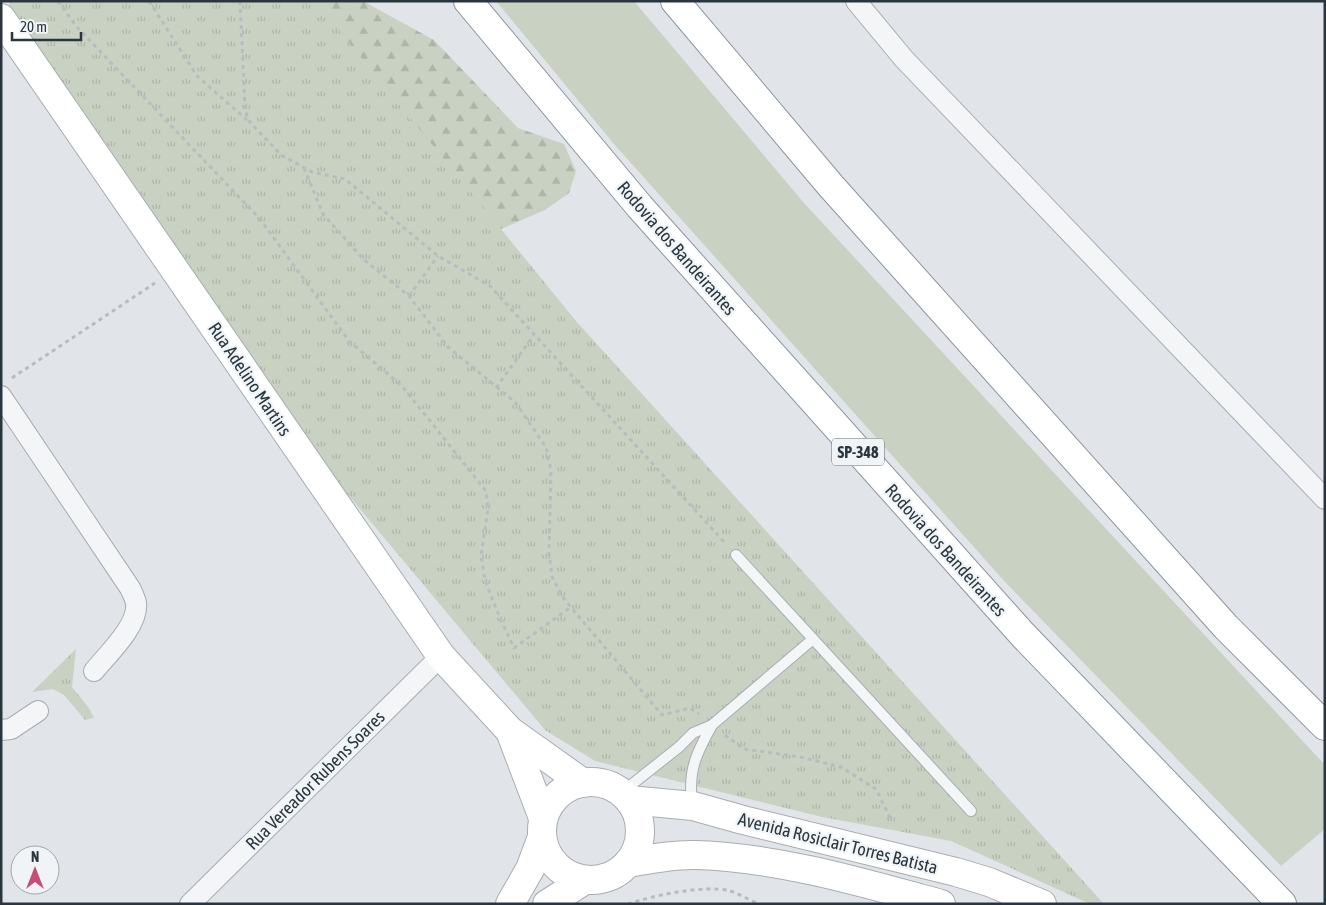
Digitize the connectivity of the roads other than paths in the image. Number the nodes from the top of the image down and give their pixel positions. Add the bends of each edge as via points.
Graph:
1 (468, 1) edge
2 (675, 1) edge
3 (856, 1) edge
4 (1, 18) edge
5 (5, 388) edge
6 (1325, 499) edge
7 (736, 555) road end
8 (813, 639) junction
9 (441, 656) junction
10 (94, 671) dead end
11 (38, 711) dead end
12 (712, 725) junction
13 (1325, 726) edge
14 (1, 730) edge
15 (510, 731) junction
16 (583, 783) junction
17 (625, 796) junction
18 (693, 806) junction
19 (971, 811) dead end
20 (543, 828) junction
21 (628, 863) junction
22 (585, 880) junction
23 (1274, 895) edge
24 (190, 904) edge
25 (510, 904) edge
26 (547, 904) edge
27 (941, 904) edge
28 (1042, 904) edge

1 - 23 main road, Rodovia dos Bandeirantes / SP-348 via 640,207 1023,635
2 - 13 main road via 831,186 1219,620
3 - 6 street via 904,59
4 - 9 main road, Rua Adelino Martins
5 - 10 street via 130,588 136,603 131,626
7 - 8 lane
8 - 12 lane
8 - 19 lane
9 - 15 main road, Rua Adelino Martins
9 - 24 street, Rua Vereador Rubens Soares
11 - 14 street via 11,729
12 - 17 lane via 693,733
12 - 18 lane via 692,771
15 - 16 main road, Rua Adelino Martins
15 - 20 main road, Rua Adelino Martins
16 - 17 main road via 610,786
16 - 20 main road via 570,787 549,805
17 - 18 main road, Avenida Rosiclair Torres Batista
17 - 21 main road via 638,815 640,832 637,848
18 - 28 main road, Avenida Rosiclair Torres Batista via 956,872
20 - 22 main road via 546,853 556,866
20 - 25 main road via 530,869
21 - 22 main road via 601,879
21 - 27 main road, Avenida Rosiclair Torres Batista via 695,854 736,858 787,866
22 - 26 main road

